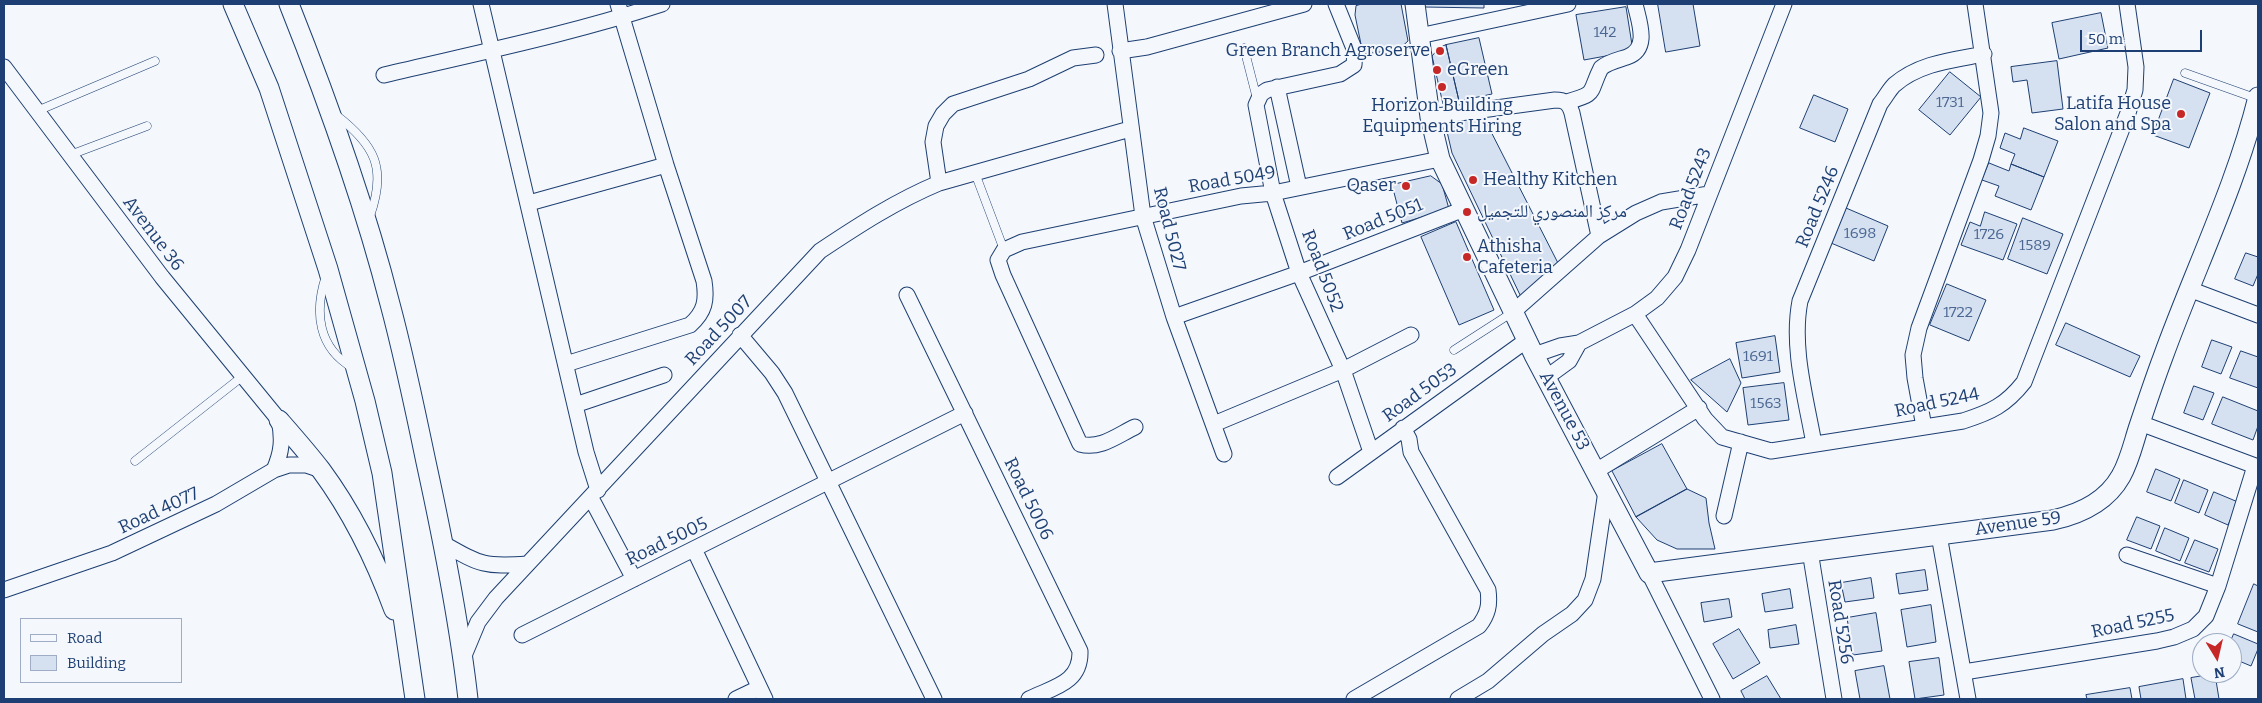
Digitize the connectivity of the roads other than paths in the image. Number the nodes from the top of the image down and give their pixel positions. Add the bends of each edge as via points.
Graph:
1 (233, 4) edge
2 (289, 4) edge
3 (481, 4) edge
4 (662, 4) edge
5 (1115, 4) edge
6 (1304, 4) edge
7 (1336, 4) edge
8 (1415, 4) edge
9 (1568, 4) edge
10 (1635, 4) edge
11 (1784, 4) edge
12 (1975, 4) edge
13 (2126, 4) edge
14 (619, 11) edge
15 (1419, 36) junction
16 (1244, 48) dead end
17 (492, 51) junction
18 (1120, 51) junction
19 (1096, 54) dead end
20 (1984, 54) junction
21 (155, 60) dead end
22 (4, 67) edge
23 (2185, 73) dead end
24 (384, 75) dead end
25 (1277, 87) junction
26 (2258, 98) edge
27 (1257, 100) junction
28 (1567, 102) junction
29 (37, 111) junction
30 (330, 111) junction
31 (1430, 117) junction
32 (147, 126) dead end
33 (1130, 129) junction
34 (70, 155) junction
35 (1440, 158) junction
36 (666, 165) junction
37 (975, 173) junction
38 (939, 183) junction
39 (1299, 187) junction
40 (1274, 193) junction
41 (1709, 194) junction
42 (529, 203) junction
43 (1464, 209) junction
44 (1143, 216) junction
45 (367, 223) junction
46 (1599, 236) junction
47 (1004, 250) junction
48 (1299, 274) junction
49 (2189, 290) junction
50 (907, 295) dead end
51 (1513, 312) junction
52 (1635, 314) junction
53 (2258, 315) edge
54 (1174, 317) junction
55 (740, 335) junction
56 (1410, 335) dead end
57 (1579, 343) junction
58 (1530, 347) junction
59 (1454, 350) dead end
60 (566, 364) junction
61 (1343, 370) junction
62 (664, 375) dead end
63 (243, 376) junction
64 (1547, 377) junction
65 (575, 405) junction
66 (1699, 408) junction
67 (965, 413) junction
68 (279, 420) junction
69 (2140, 423) junction
70 (1214, 424) junction
71 (1135, 427) dead end
72 (1924, 427) junction
73 (1398, 431) junction
74 (1742, 442) junction
75 (1814, 444) junction
76 (1371, 452) junction
77 (1224, 454) dead end
78 (134, 461) dead end
79 (2257, 466) edge
80 (274, 470) junction
81 (321, 470) junction
82 (1596, 472) junction
83 (1337, 477) dead end
84 (828, 482) junction
85 (1606, 491) junction
86 (594, 494) junction
87 (1724, 516) dead end
88 (1939, 535) junction
89 (444, 544) junction
90 (694, 549) junction
91 (1810, 551) junction
92 (2128, 555) dead end
93 (527, 564) junction
94 (1649, 573) junction
95 (634, 579) junction
96 (2218, 586) junction
97 (4, 590) edge
98 (522, 635) dead end
99 (408, 649) junction
100 (463, 658) junction
101 (1964, 672) junction
102 (762, 694) edge
103 (415, 699) edge
104 (468, 699) edge
105 (736, 699) edge
106 (934, 699) edge
107 (1029, 699) edge
108 (1354, 699) edge
109 (1458, 699) edge
110 (1712, 699) edge
111 (1834, 699) edge
112 (1968, 699) edge

1 - 99 street via 269,88 328,269 357,371 382,473
2 - 30 street
3 - 17 street
4 - 14 street
5 - 18 street, Road 5027
6 - 18 street via 1147,47
7 - 25 street via 1355,51 1354,65 1340,74
8 - 15 street, Avenue 53
9 - 15 street
10 - 28 street via 1642,40 1640,47 1635,53 1601,68 1589,95
11 - 41 street, Road 5243
12 - 20 street
13 - 72 street, Road 5244 via 2136,66 2135,90 2024,382 2011,399 1988,413
14 - 17 street
14 - 36 street
15 - 31 street, Avenue 53
16 - 27 lane
17 - 24 street
17 - 42 street
18 - 33 street, Road 5027
19 - 38 street via 1073,58 1029,79 953,104 936,126 933,142
20 - 72 street via 1991,113 1988,136 1919,328 1913,355
20 - 75 street, Road 5246 via 1912,72 1893,86 1880,104 1798,308 1796,342
21 - 29 lane
22 - 29 street, Avenue 36
23 - 26 lane
25 - 27 street via 1267,90
25 - 39 street
26 - 49 street, Avenue 59 via 2247,138
27 - 40 street, Road 5052
28 - 31 street via 1555,100
28 - 46 street
29 - 34 street, Avenue 36
30 - 45 street
30 - 45 lane via 364,139 374,159 378,181
31 - 35 street, Avenue 53
32 - 34 lane
33 - 37 street, Road 5007
33 - 44 street, Road 5027
34 - 63 street, Avenue 36 via 162,277
35 - 39 street, Road 5049
35 - 43 street, Avenue 53
36 - 42 street
36 - 60 street via 704,281 705,305 699,317 690,325
37 - 38 street, Road 5007
37 - 47 lane
38 - 55 street, Road 5007 via 874,215 820,251
39 - 40 street, Road 5049
40 - 44 street, Road 5049 via 1241,196
40 - 48 street, Road 5052
41 - 46 street via 1648,206
41 - 52 street, Road 5243 via 1675,277 1657,298
42 - 60 street
43 - 48 street, Road 5051
43 - 51 street, Avenue 53
44 - 47 street, Road 5049 via 1022,242
44 - 54 street, Road 5027
45 - 89 street via 408,376
46 - 51 street
47 - 71 street via 998,260 1003,275 1080,444 1090,447 1100,444
48 - 54 street, Road 5051
48 - 61 street, Road 5052
49 - 53 street
49 - 69 street, Avenue 59
50 - 67 street, Road 5006
51 - 58 street, Avenue 53
51 - 59 lane
52 - 57 street, Road 5243
52 - 66 street, Road 5244
54 - 70 street, Road 5027
55 - 84 street via 780,384
55 - 86 street, Road 5007
56 - 61 street
57 - 58 street, Road 5243
57 - 64 street, Road 5243 via 1569,361
58 - 64 street, Avenue 53
58 - 73 street, Road 5053
60 - 65 street
61 - 70 street
61 - 76 street, Road 5052
62 - 65 street
63 - 68 street, Avenue 36
63 - 78 lane
64 - 82 street, Avenue 53
65 - 86 street
66 - 74 street, Road 5244 via 1722,437
66 - 82 street
67 - 84 street, Road 5005
67 - 107 street, Road 5006 via 1080,651 1080,664 1075,675
68 - 80 street via 281,454
68 - 81 street
69 - 79 street, Road 5255
69 - 88 street, Avenue 59 via 2121,476 2088,508 2053,520
70 - 77 street, Road 5027
72 - 75 street, Road 5244
73 - 76 street, Road 5053
73 - 108 street via 1409,439 1410,450 1488,590 1490,603 1487,616 1479,626
74 - 75 street, Road 5244 via 1771,451
74 - 87 street
76 - 83 street, Road 5053
79 - 96 street, Road 5255
80 - 81 street, Road 4077 via 290,465 306,465
80 - 97 street, Road 4077 via 216,504 112,553
81 - 99 street via 356,526 385,585
82 - 85 street, Avenue 53
84 - 90 street, Road 5005
84 - 106 street
85 - 94 street, Avenue 53
85 - 109 street via 1593,579 1585,600 1488,681
86 - 93 street, Road 5007
86 - 95 street
88 - 91 street, Avenue 59
88 - 101 street
89 - 93 street via 486,565
89 - 100 street
90 - 95 street, Road 5005
90 - 102 street
91 - 94 street, Avenue 59
91 - 111 street, Road 5256
92 - 96 street
93 - 100 street, Road 5007 via 486,609
94 - 110 street, Avenue 53
95 - 98 street, Road 5005
96 - 101 street, Road 5255 via 2206,616 2193,629 2174,637
99 - 103 street
100 - 104 street
101 - 112 street
102 - 105 street

